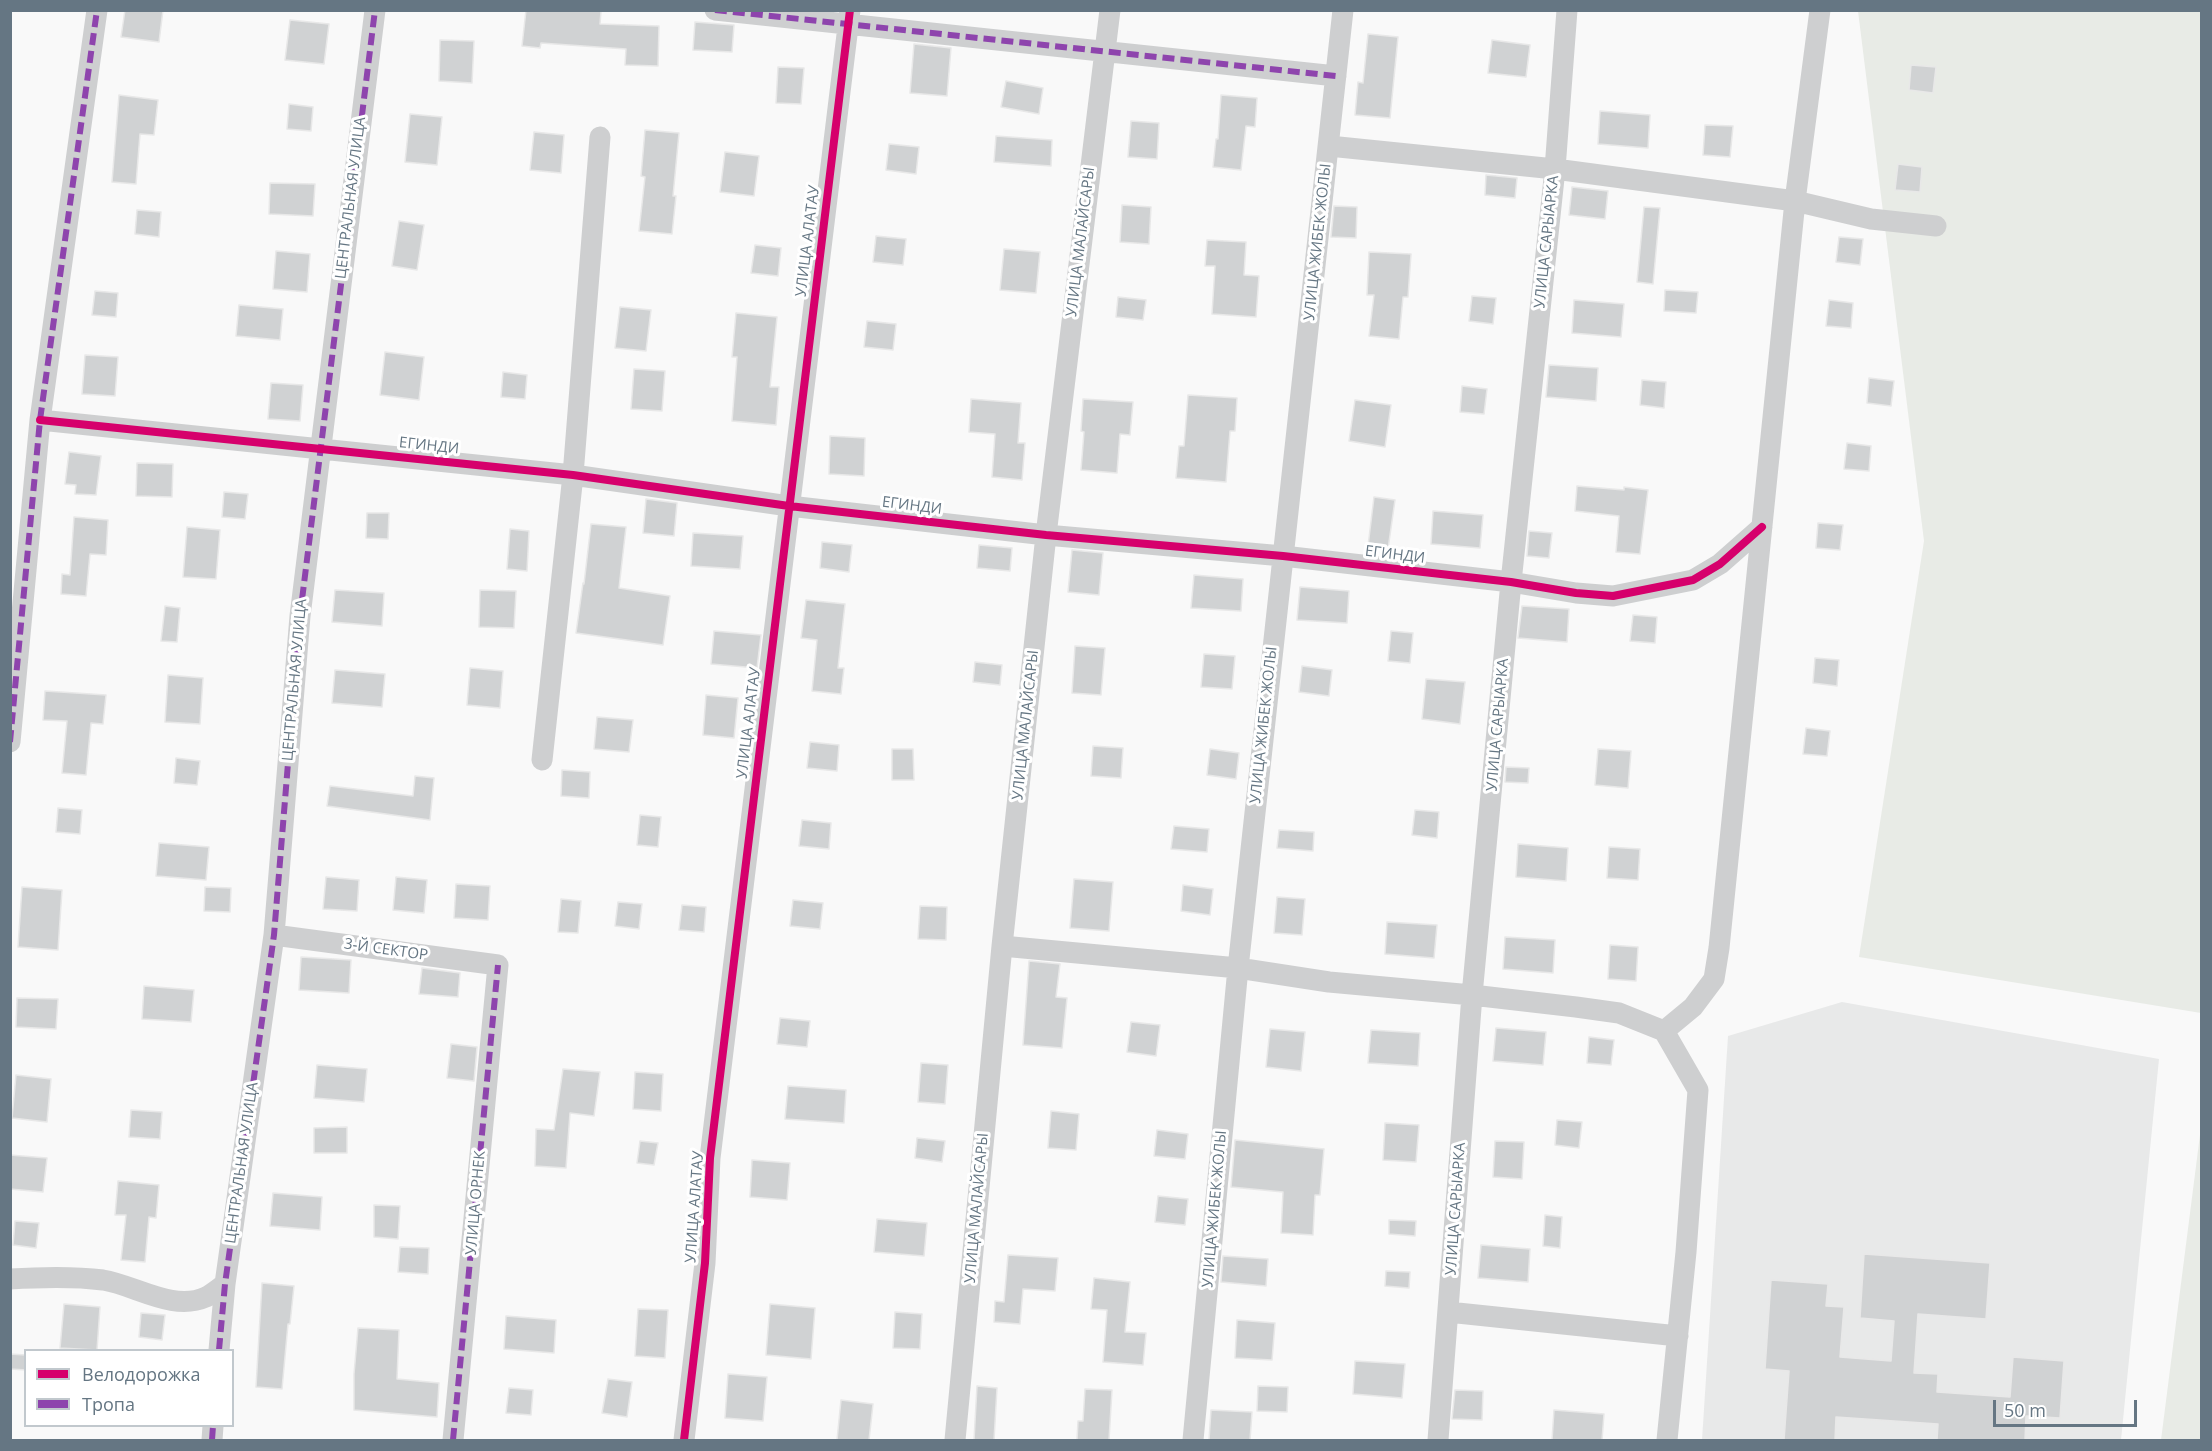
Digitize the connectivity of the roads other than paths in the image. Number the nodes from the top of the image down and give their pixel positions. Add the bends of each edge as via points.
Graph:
1 (97, 10) edge
2 (375, 10) edge
3 (716, 10) edge
4 (1110, 10) edge
5 (1343, 10) edge
6 (1567, 10) edge
7 (1820, 10) edge
8 (849, 18) edge
9 (1105, 52) junction
10 (1336, 76) junction
11 (600, 137) dead end
12 (1329, 146) junction
13 (1555, 169) junction
14 (1796, 201) junction
15 (1936, 226) dead end
16 (40, 420) junction
17 (320, 449) junction
18 (573, 474) junction
19 (789, 506) junction
20 (1762, 527) junction
21 (1046, 535) junction
22 (1283, 556) junction
23 (1511, 582) junction
24 (10, 742) edge
25 (542, 760) dead end
26 (274, 935) junction
27 (1002, 946) junction
28 (498, 964) joint
29 (1238, 968) junction
30 (1472, 995) junction
31 (1664, 1031) junction
32 (10, 1279) edge
33 (225, 1284) junction
34 (1448, 1312) junction
35 (1678, 1336) junction
36 (219, 1349) edge
37 (453, 1440) edge
38 (684, 1440) edge
39 (955, 1440) edge
40 (1193, 1440) edge
41 (1438, 1440) edge
42 (1667, 1440) edge

1 - 16 street
2 - 17 street, ЦЕНТРАЛЬНАЯ УЛИЦА
3 - 8 street
4 - 9 street, УЛИЦА МАЛАЙСАРЫ
5 - 10 street, УЛИЦА ЖИБЕК ЖОЛЫ
6 - 13 street, УЛИЦА САРЫАРКА
7 - 14 street
8 - 9 street
8 - 19 street, УЛИЦА АЛАТАУ
9 - 10 street
9 - 21 street, УЛИЦА МАЛАЙСАРЫ
10 - 12 street, УЛИЦА ЖИБЕК ЖОЛЫ
11 - 18 street
12 - 13 street
12 - 22 street, УЛИЦА ЖИБЕК ЖОЛЫ
13 - 14 street
13 - 23 street, УЛИЦА САРЫАРКА
14 - 15 street via 1871,219
14 - 20 street
16 - 17 street, ЕГИНДИ
16 - 24 street
17 - 18 street, ЕГИНДИ
17 - 26 street, ЦЕНТРАЛЬНАЯ УЛИЦА via 300,616
18 - 19 street, ЕГИНДИ
18 - 25 street
19 - 21 street, ЕГИНДИ
19 - 38 street, УЛИЦА АЛАТАУ via 710,1158 705,1263
20 - 23 street, ЕГИНДИ via 1720,564 1693,580 1663,587 1613,596
20 - 31 street via 1714,979 1693,1007
21 - 22 street, ЕГИНДИ
21 - 27 street, УЛИЦА МАЛАЙСАРЫ
22 - 23 street, ЕГИНДИ
22 - 29 street, УЛИЦА ЖИБЕК ЖОЛЫ
23 - 30 street, УЛИЦА САРЫАРКА
26 - 28 street, 3-Й СЕКТОР
26 - 33 street, ЦЕНТРАЛЬНАЯ УЛИЦА
27 - 29 street
27 - 39 street, УЛИЦА МАЛАЙСАРЫ
28 - 37 street, УЛИЦА ОРНЕК
29 - 30 street via 1329,982
29 - 40 street, УЛИЦА ЖИБЕК ЖОЛЫ
30 - 31 street via 1619,1013
30 - 34 street, УЛИЦА САРЫАРКА
31 - 35 street via 1698,1090
32 - 33 street via 69,1276 189,1301 205,1297
33 - 36 street, ЦЕНТРАЛЬНАЯ УЛИЦА
34 - 35 street
34 - 41 street, УЛИЦА САРЫАРКА
35 - 42 street

